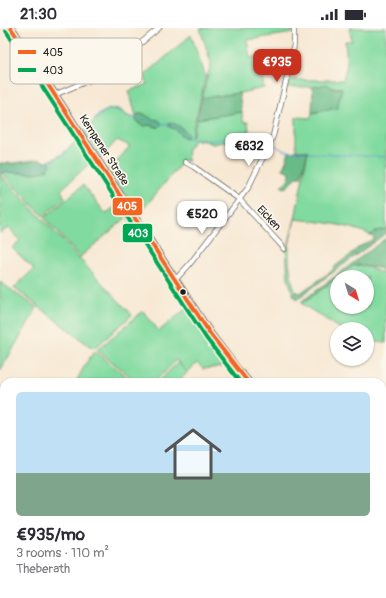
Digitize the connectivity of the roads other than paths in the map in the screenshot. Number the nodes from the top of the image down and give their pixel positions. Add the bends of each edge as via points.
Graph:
1 (10, 28) edge
2 (159, 28) edge
3 (294, 28) edge
4 (17, 38) edge
5 (142, 42) edge
6 (47, 84) edge
7 (80, 84) edge
8 (54, 95) junction
9 (185, 162) dead end
10 (239, 199) junction
11 (284, 249) dead end
12 (175, 280) junction
13 (245, 378) edge

1 - 4 main road, Kempener Straße
2 - 5 street
3 - 10 street via 293,52 273,136 248,188
6 - 8 main road, Kempener Straße
7 - 8 street
8 - 12 main road, Kempener Straße
9 - 10 street, Eicken
10 - 11 street, Eicken
10 - 12 street via 189,266
12 - 13 main road, Kempener Straße via 219,346

